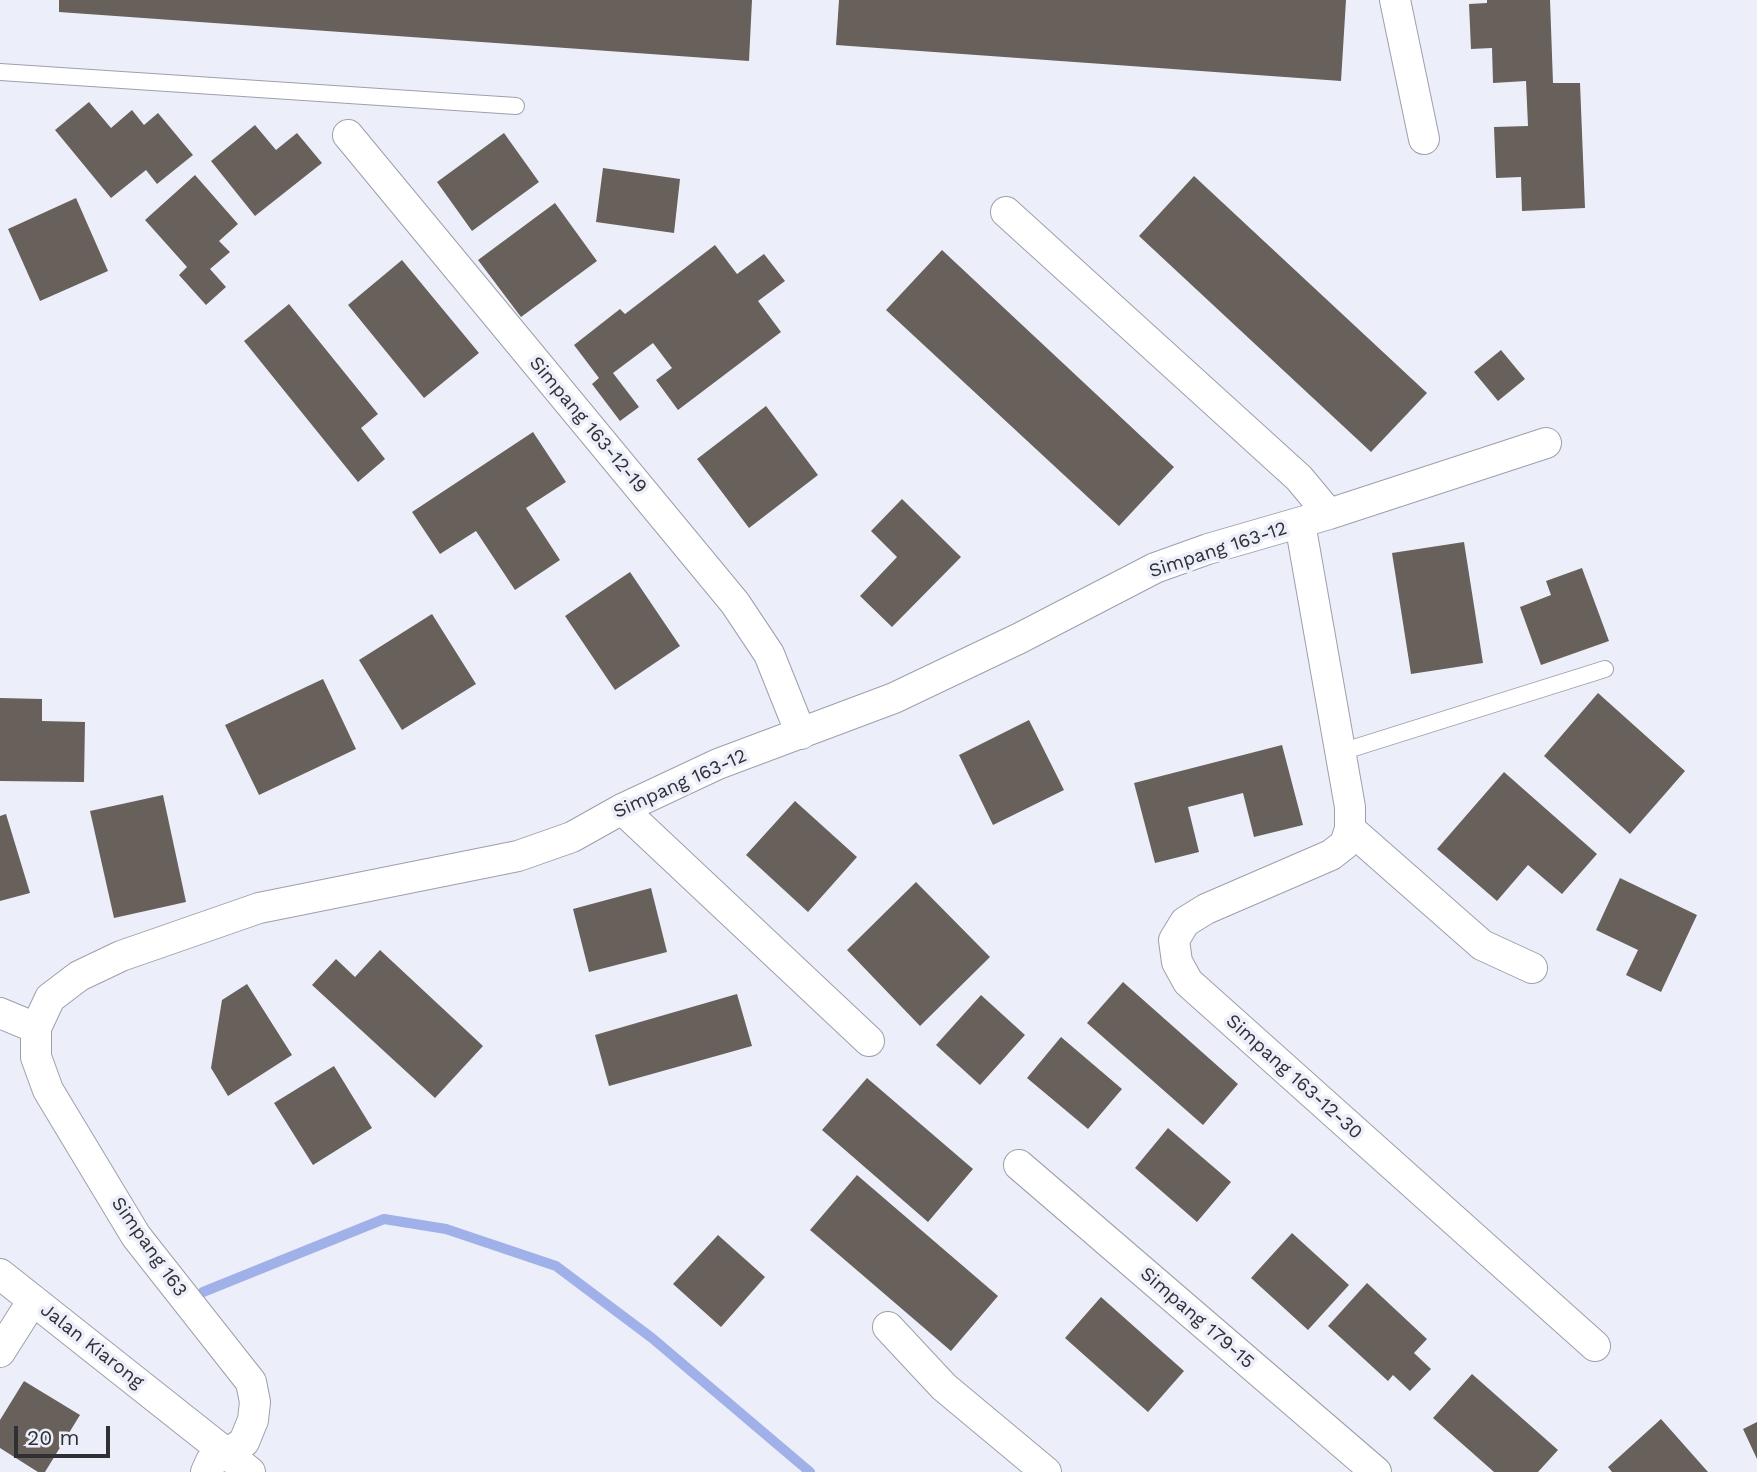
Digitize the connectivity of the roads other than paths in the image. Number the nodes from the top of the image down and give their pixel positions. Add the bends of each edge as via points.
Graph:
1 (1395, 0) edge
2 (0, 72) edge
3 (516, 106) dead end
4 (348, 135) dead end
5 (1424, 139) dead end
6 (1006, 212) dead end
7 (1546, 443) dead end
8 (1329, 514) junction
9 (1300, 523) junction
10 (1605, 669) dead end
11 (801, 734) junction
12 (1341, 752) junction
13 (622, 809) junction
14 (1350, 829) junction
15 (1532, 968) dead end
16 (0, 1013) edge
17 (36, 1028) junction
18 (869, 1041) dead end
19 (1019, 1165) dead end
20 (0, 1274) edge
21 (33, 1300) junction
22 (888, 1327) dead end
23 (1595, 1346) dead end
24 (0, 1352) edge
25 (228, 1466) edge
26 (1046, 1472) edge
27 (1376, 1472) edge

1 - 5 street
2 - 3 lane
4 - 11 street, Simpang 163-12-19 via 735,603 769,654
6 - 8 street via 1299,478
7 - 8 street, Simpang 163-12
8 - 9 street, Simpang 163-12
9 - 11 street, Simpang 163-12 via 1155,568 907,692
9 - 12 street
10 - 12 lane
11 - 13 street, Simpang 163-12 via 718,764
12 - 14 street
13 - 17 street, Simpang 163-12 via 572,837 518,856 259,908 159,941 79,976 50,998
13 - 18 street
14 - 15 street via 1482,945
14 - 23 street, Simpang 163-12-30 via 1345,844 1331,855 1185,922 1174,940 1177,962 1188,982
16 - 17 street
17 - 25 street, Simpang 163 via 36,1057 48,1090 136,1236 251,1382 253,1420
19 - 27 street, Simpang 179-15
20 - 21 street, Jalan Kiarong
21 - 24 street
21 - 25 street, Jalan Kiarong
22 - 26 street via 944,1387

